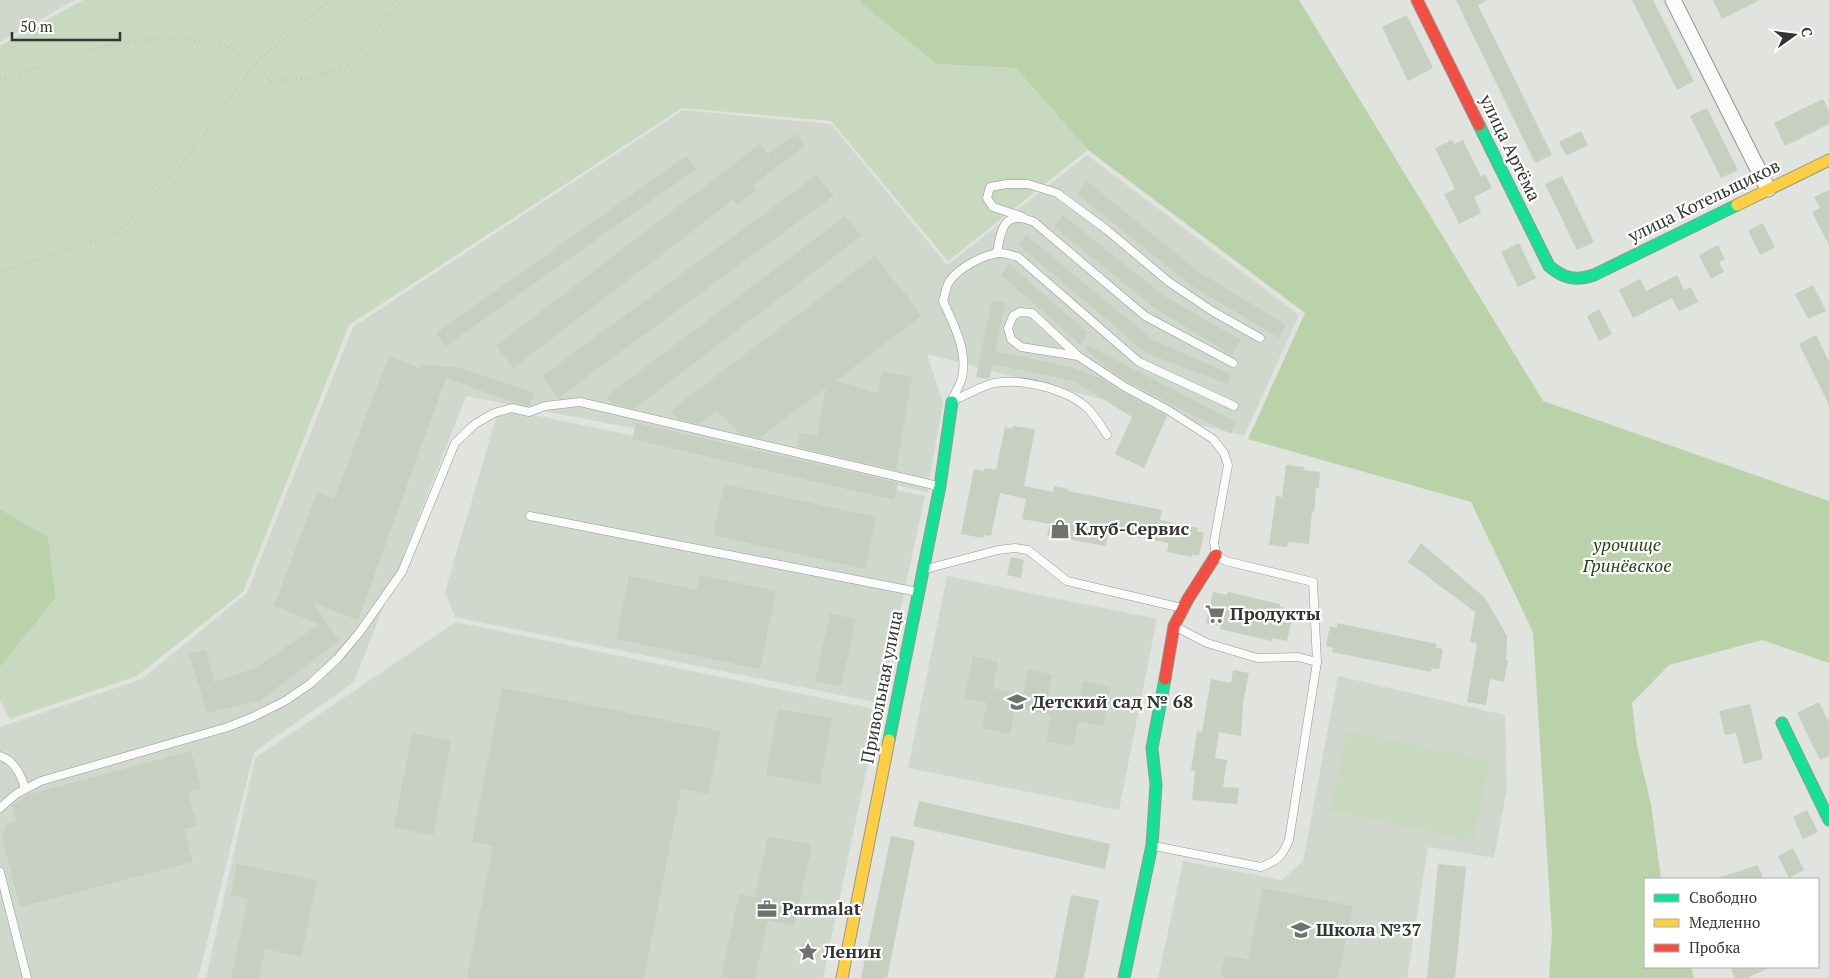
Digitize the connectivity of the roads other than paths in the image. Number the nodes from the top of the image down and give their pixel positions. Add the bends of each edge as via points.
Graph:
1 (1417, 0) edge
2 (1673, 0) edge
3 (1829, 160) edge
4 (1768, 190) junction
5 (1022, 217) junction
6 (997, 253) junction
7 (1594, 274) joint
8 (1260, 338) dead end
9 (1078, 356) junction
10 (1233, 363) dead end
11 (952, 402) junction
12 (1234, 406) dead end
13 (1107, 434) dead end
14 (940, 486) junction
15 (530, 516) dead end
16 (1216, 555) junction
17 (923, 570) junction
18 (919, 592) junction
19 (1182, 608) junction
20 (1174, 626) junction
21 (1317, 662) junction
22 (1782, 723) dead end
23 (0, 756) edge
24 (25, 788) junction
25 (0, 808) edge
26 (1829, 820) edge
27 (1152, 845) junction
28 (0, 872) edge
29 (27, 978) edge
30 (842, 978) edge
31 (1124, 978) edge

1 - 7 street, улица Артёма via 1549,266 1570,279
2 - 4 street
3 - 4 street, улица Котельщиков
4 - 7 street, улица Котельщиков
5 - 6 lane via 1007,222 1000,232
5 - 8 lane via 992,207 987,198 990,187 1028,184 1057,193 1169,282
5 - 10 lane via 1034,222 1145,316
6 - 11 lane via 960,271 949,282 943,301 963,352 962,377
6 - 12 lane via 1018,257 1139,362
9 - 9 lane via 1032,312 1013,316 1008,328 1011,339 1022,347
9 - 16 lane via 1213,439 1224,453 1228,465 1214,542
11 - 13 lane via 994,382 1046,387 1087,407
11 - 14 street, Привольная улица
14 - 17 street, Привольная улица
14 - 24 lane via 580,402 545,406 530,412 512,408 494,413 475,424 455,443 402,572 359,634 310,684 285,701 228,727
15 - 18 lane
16 - 19 street
16 - 21 lane via 1226,561 1313,582
17 - 18 street, Привольная улица
17 - 19 lane via 1015,548 1028,550 1067,581
18 - 30 street, Привольная улица
19 - 20 street
20 - 21 lane via 1207,643 1257,658 1298,657
20 - 27 street via 1152,748 1156,785
21 - 27 lane via 1289,840 1283,854 1261,867
22 - 26 street
23 - 24 lane via 20,772
24 - 25 lane
27 - 31 street
28 - 29 lane

